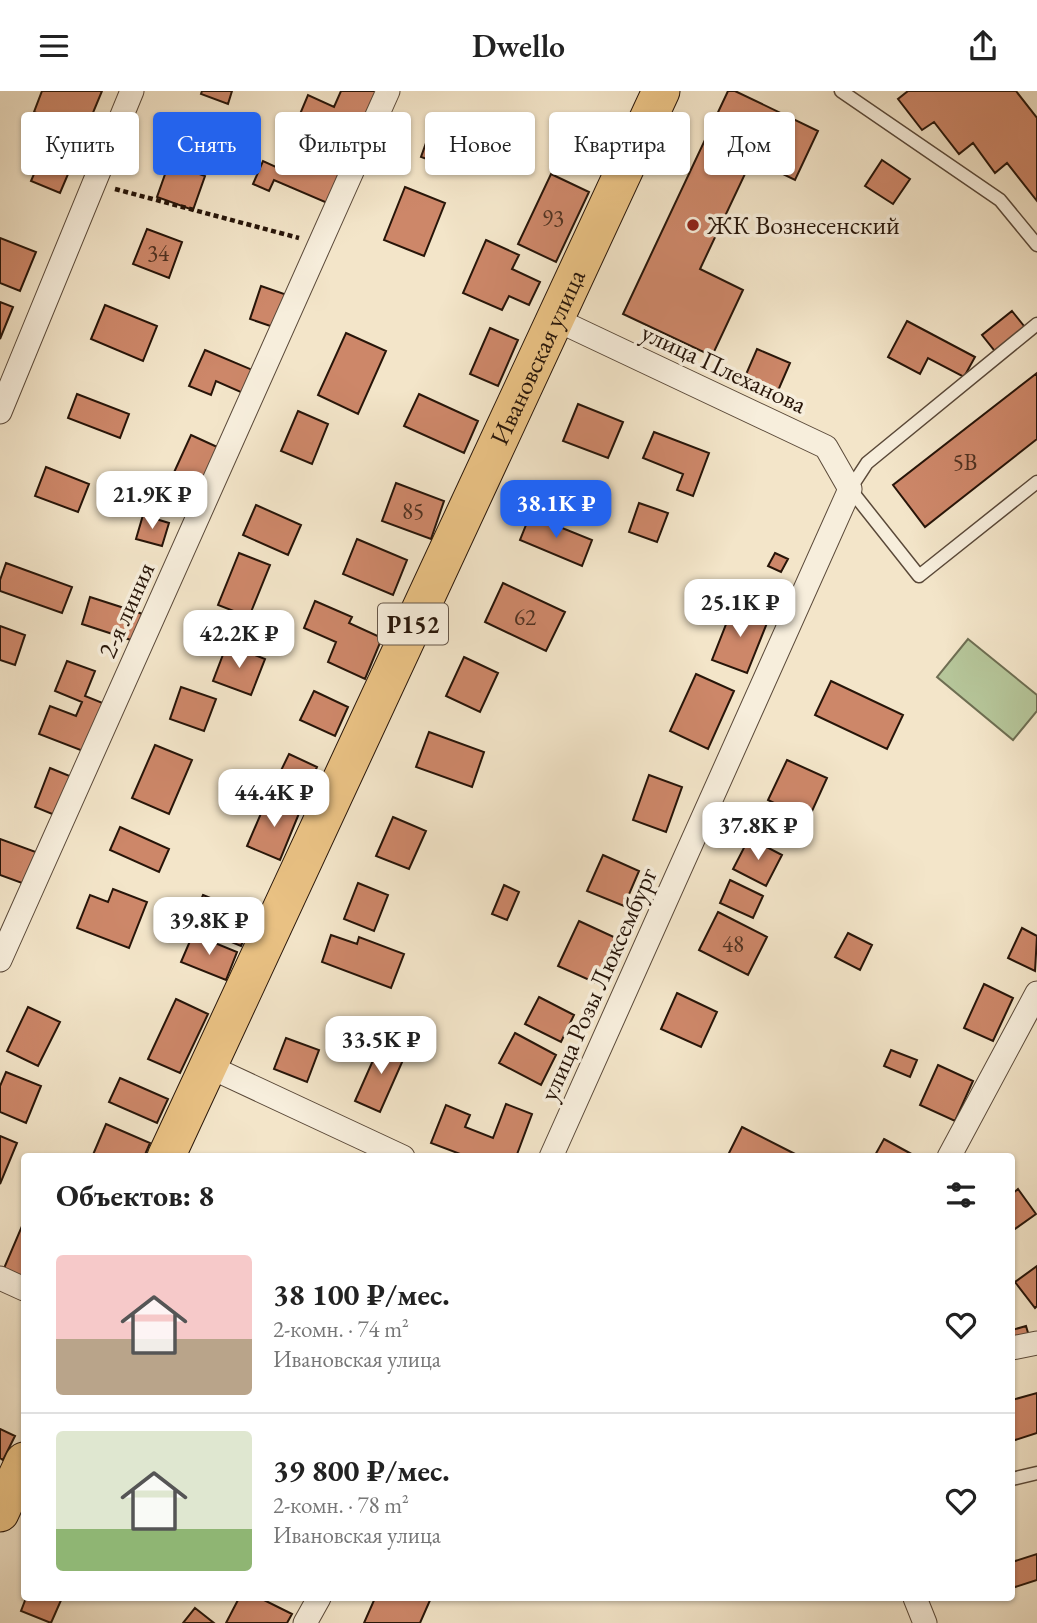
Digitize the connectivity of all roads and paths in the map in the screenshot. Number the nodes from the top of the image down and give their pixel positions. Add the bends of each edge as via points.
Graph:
1 (132, 91) edge
2 (388, 91) edge
3 (661, 91) edge
4 (847, 92) edge
5 (94, 183) junction
6 (320, 243) junction
7 (1037, 245) edge
8 (555, 319) junction
9 (1037, 324) edge
10 (0, 412) edge
11 (1037, 482) edge
12 (850, 489) junction
13 (0, 960) edge
14 (1037, 993) edge
15 (208, 1066) junction
16 (168, 1153) edge
17 (394, 1153) edge
18 (553, 1153) edge
19 (951, 1153) edge
20 (0, 1278) edge
21 (21, 1288) edge
22 (1037, 1343) edge
23 (1015, 1347) edge
24 (21, 1468) edge
25 (1037, 1473) edge
26 (1015, 1478) edge
27 (0, 1513) edge
28 (317, 1601) edge
29 (916, 1601) edge
30 (305, 1623) edge
31 (925, 1623) edge

1 - 5 street
2 - 6 street, 2-я линия
3 - 8 main road, Ивановская улица / Р152
4 - 7 lane via 1000,200
5 - 6 path
5 - 10 street
6 - 13 street, 2-я линия
8 - 12 street, улица Плеханова via 826,447
8 - 15 main road, Ивановская улица / Р152
9 - 12 lane via 867,463
11 - 12 lane via 919,576
12 - 18 street, улица Розы Люксембург
14 - 19 street
15 - 16 main road, Ивановская улица / Р152
15 - 17 street
20 - 21 street
22 - 23 street
24 - 27 main road
25 - 26 lane
28 - 30 street
29 - 31 street

